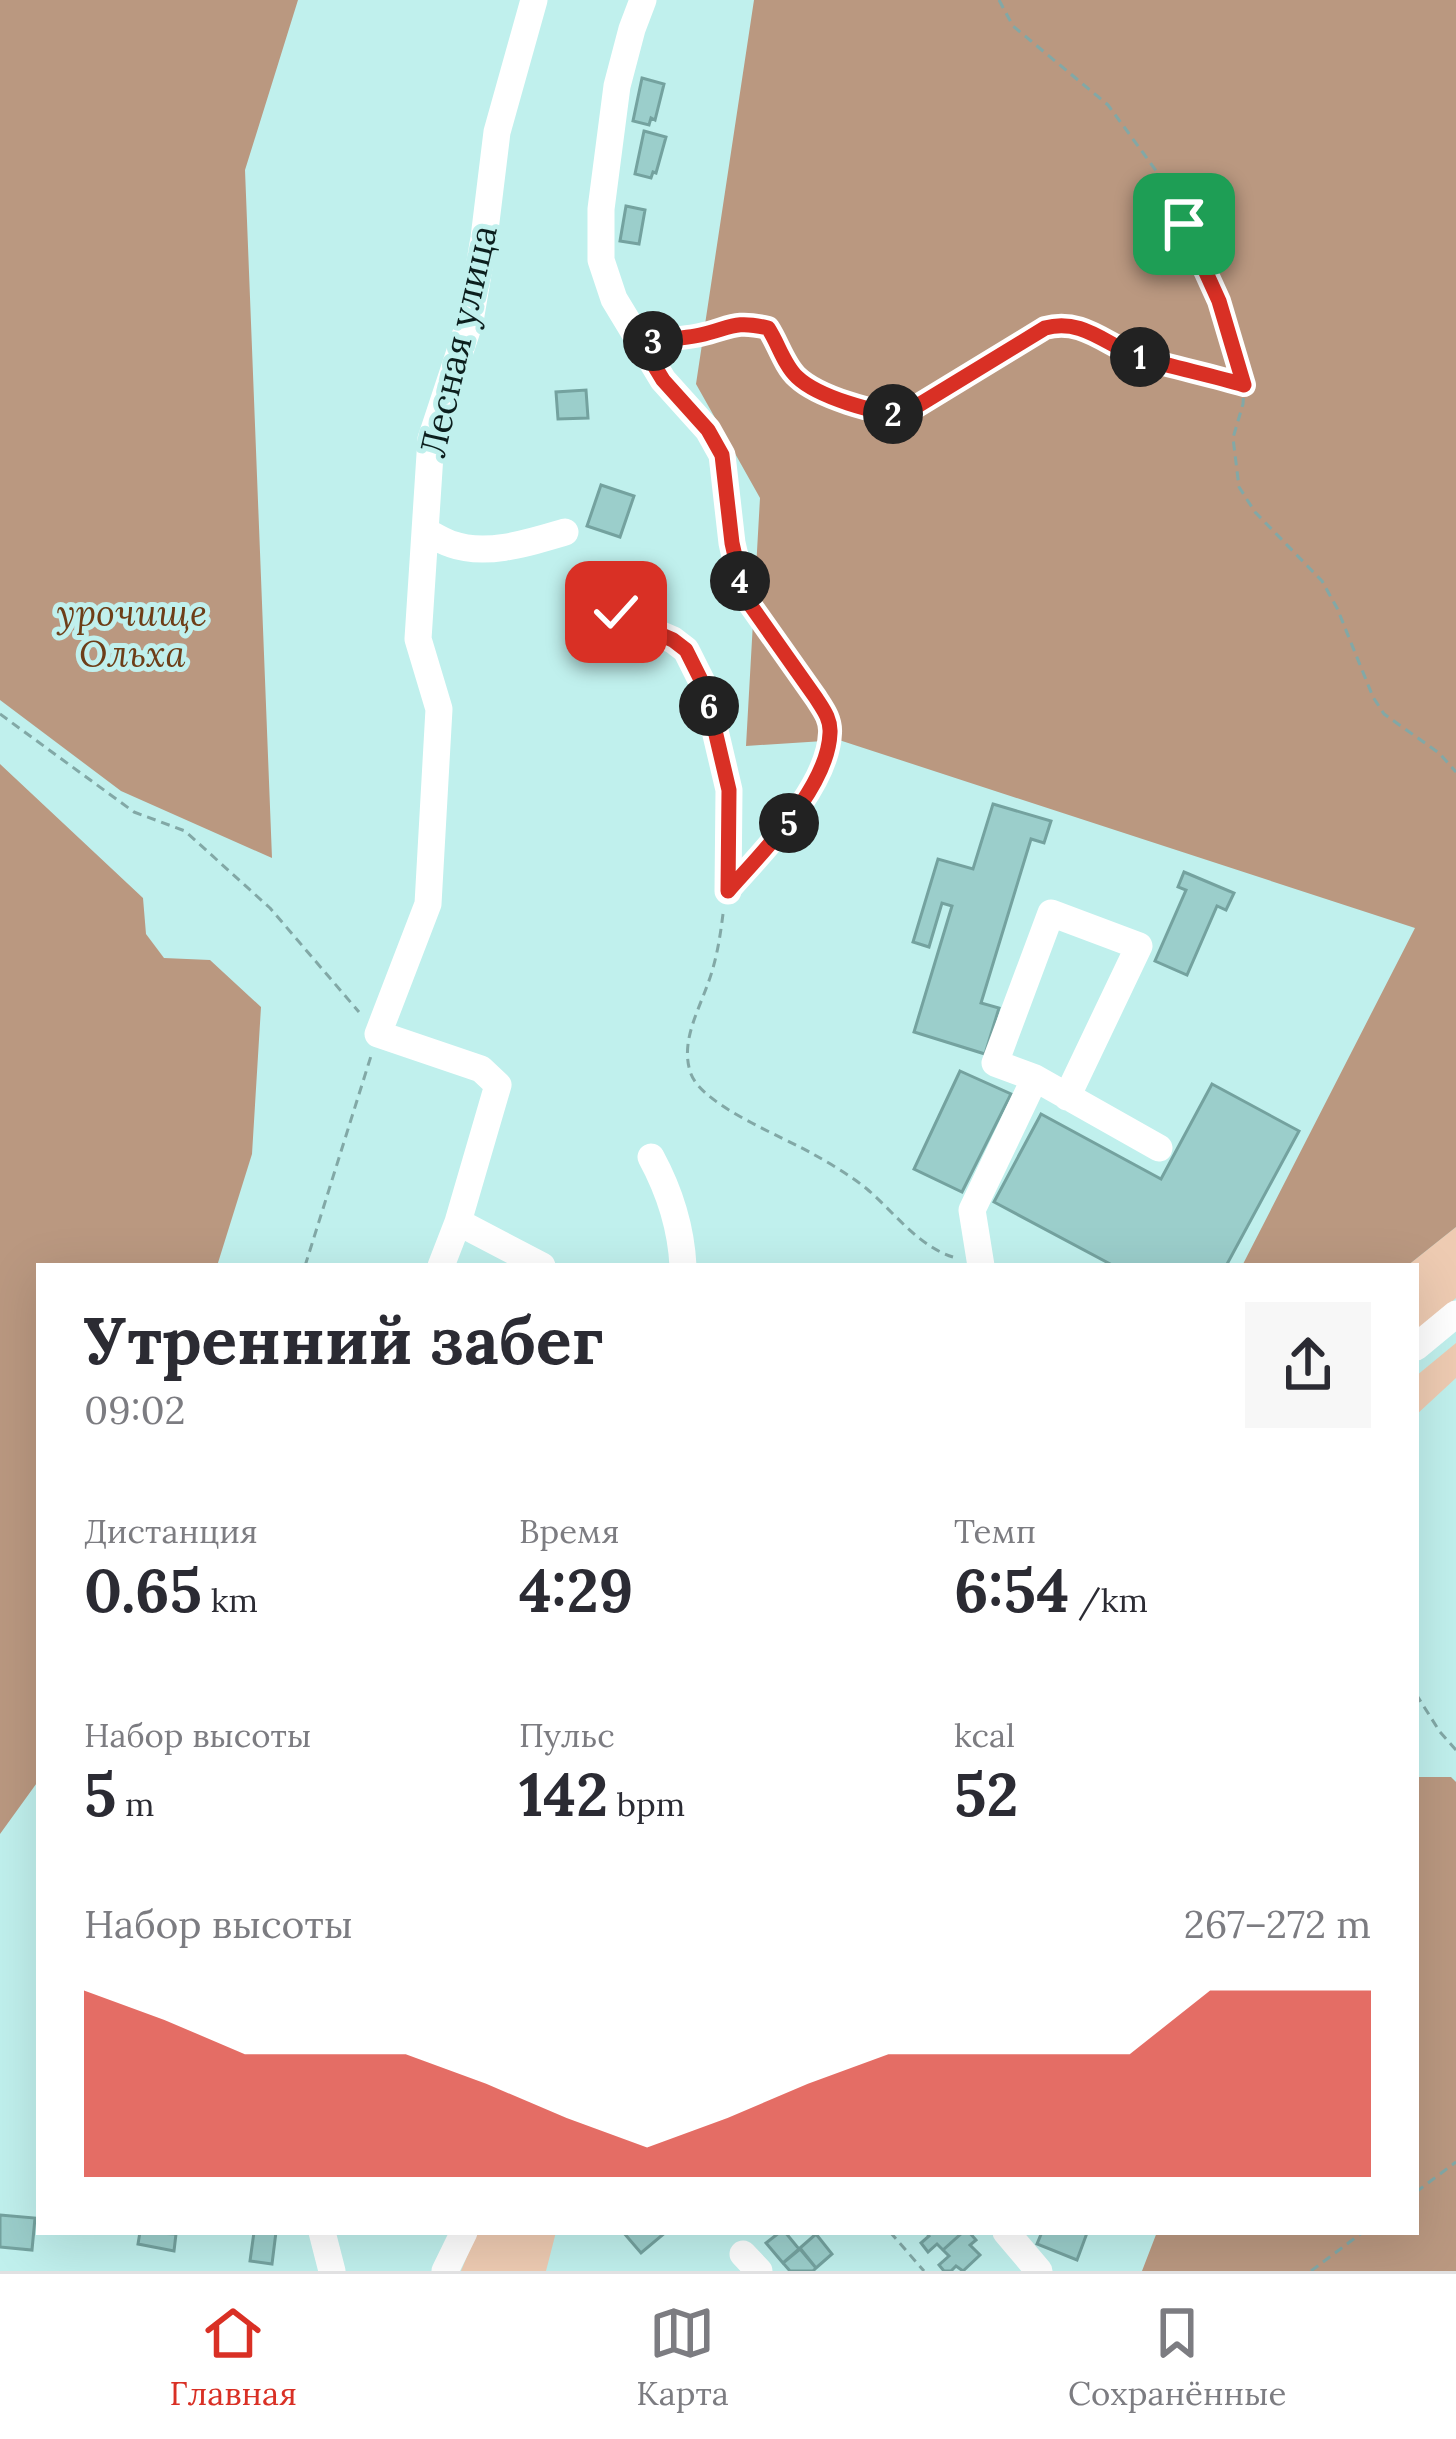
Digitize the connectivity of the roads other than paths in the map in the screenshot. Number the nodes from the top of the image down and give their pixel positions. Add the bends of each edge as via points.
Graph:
1 (534, 0) edge
2 (643, 0) edge
3 (425, 531) junction
4 (566, 532) dead end
5 (744, 596) road end
6 (613, 598) dead end
7 (728, 891) road end
8 (1035, 1078) junction
9 (1067, 1096) junction
10 (1159, 1148) dead end
11 (651, 1157) dead end
12 (458, 1222) junction
13 (442, 1263) edge
14 (536, 1263) edge
15 (683, 1263) edge
16 (981, 1263) edge
17 (1456, 1314) edge
18 (1419, 1345) edge
19 (323, 2235) edge
20 (336, 2235) edge
21 (463, 2235) edge
22 (1023, 2252) edge
23 (331, 2266) edge
24 (446, 2271) edge
25 (1000, 2271) edge

1 - 3 street, Лесная улица via 497,132 470,321 431,439
2 - 5 street via 617,86 601,260 614,299 663,380 722,455
3 - 4 street via 465,548 514,547
3 - 12 street, Лесная улица via 418,639 439,709 428,904 378,1034 481,1069 498,1085
6 - 7 street via 622,618 686,650 705,688 729,790
8 - 9 street
8 - 9 street via 995,1063 1051,913 1139,946
8 - 16 street via 972,1210
9 - 10 street
11 - 15 street via 674,1207
12 - 13 street
12 - 14 street
17 - 18 street
19 - 23 street
20 - 23 street
21 - 24 street
22 - 25 street

